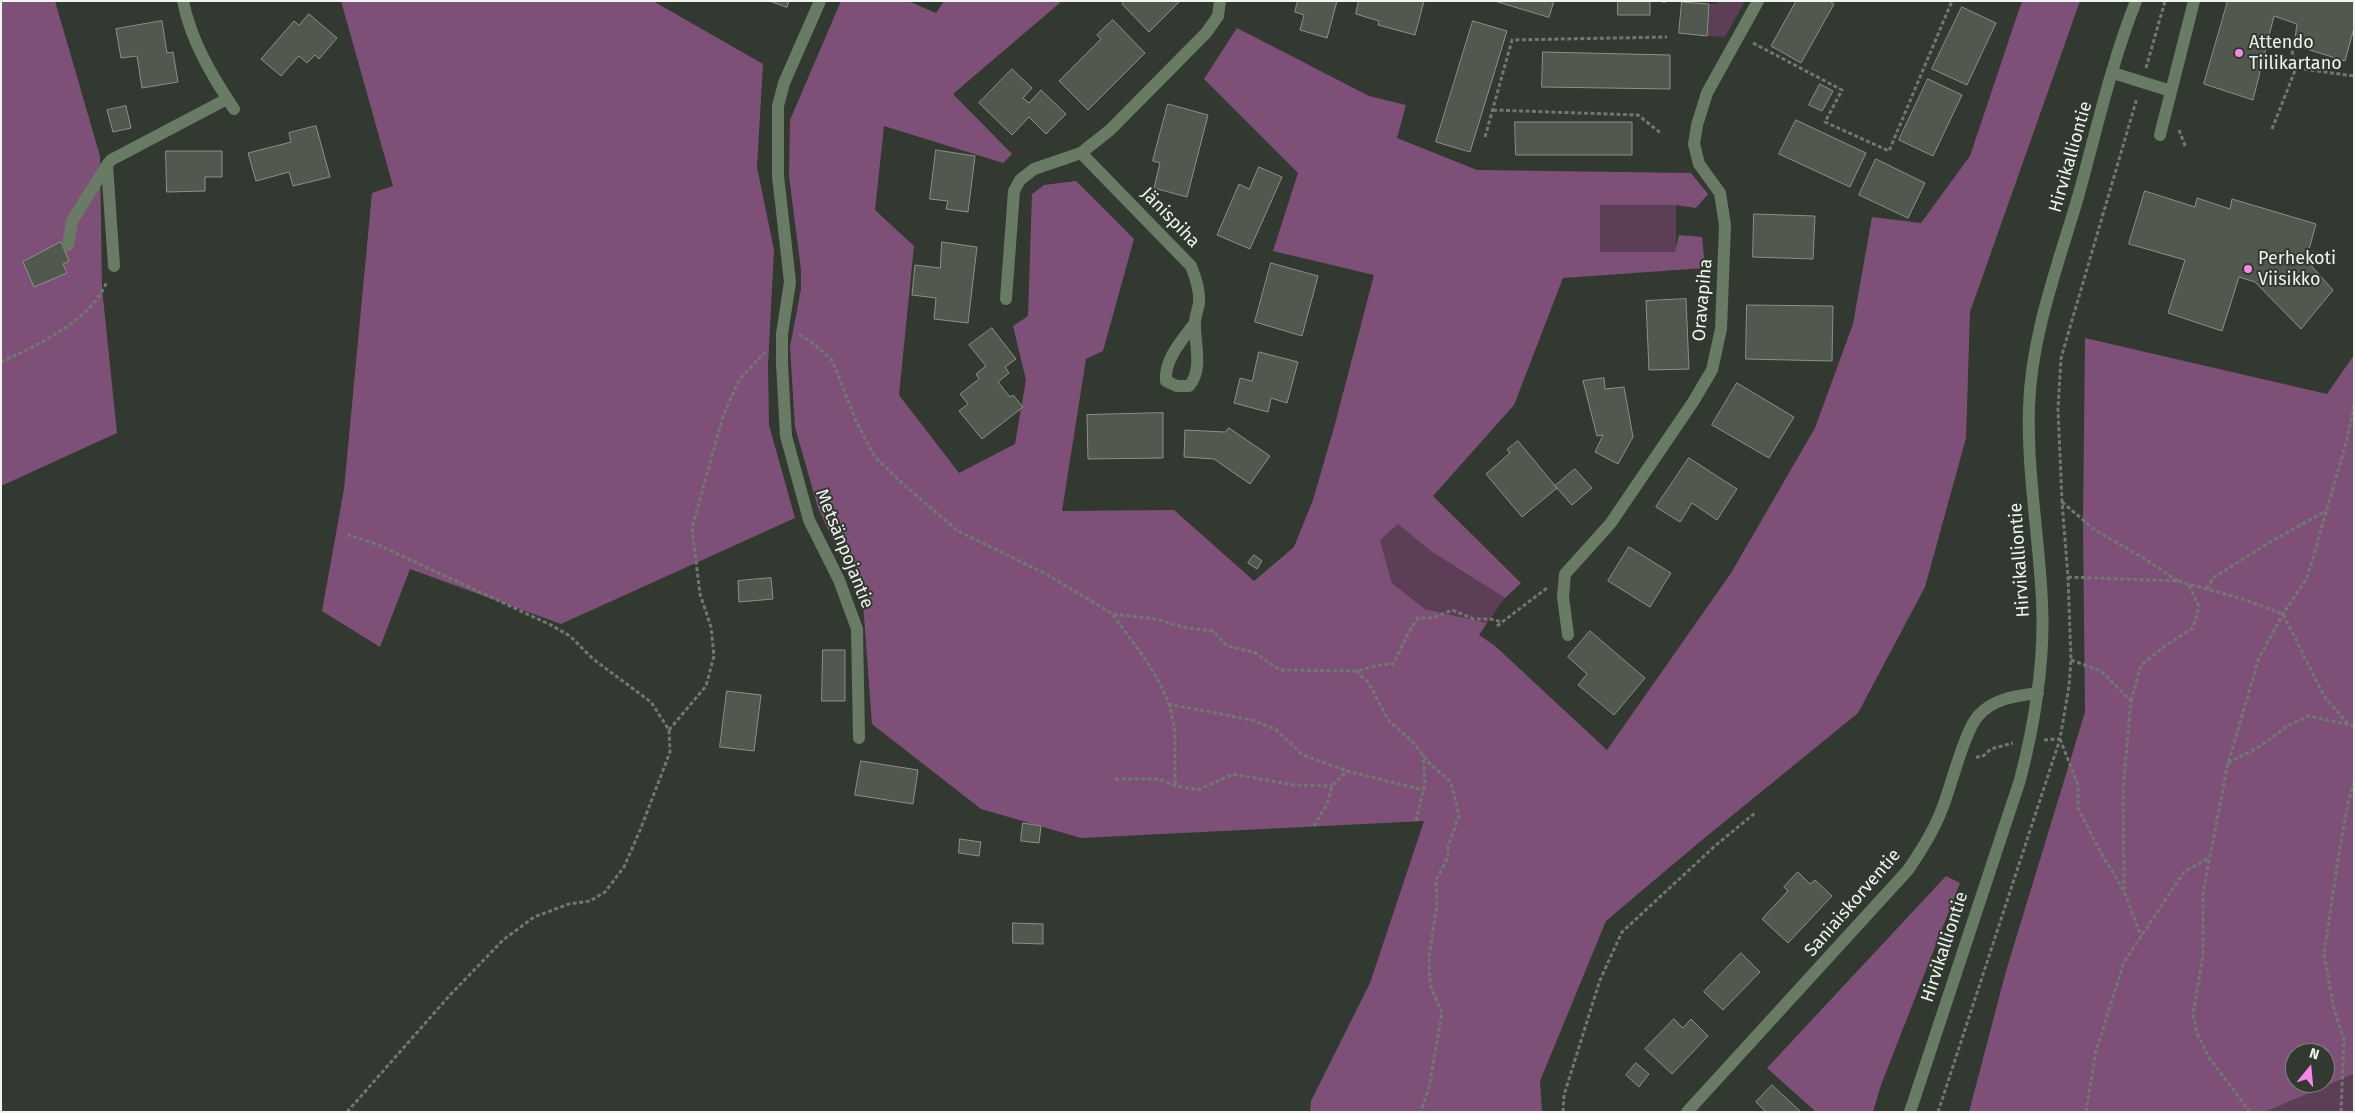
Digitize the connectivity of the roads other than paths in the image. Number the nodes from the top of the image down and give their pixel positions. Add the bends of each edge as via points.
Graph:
1 (183, 1) edge
2 (820, 1) edge
3 (1220, 1) edge
4 (1758, 1) edge
5 (2136, 1) edge
6 (2194, 1) edge
7 (2113, 73) junction
8 (2171, 91) junction
9 (2160, 135) dead end
10 (1081, 152) junction
11 (107, 165) junction
12 (68, 245) dead end
13 (114, 266) road end
14 (1006, 300) dead end
15 (1194, 324) dead end
16 (1568, 635) dead end
17 (2038, 693) junction
18 (859, 738) dead end
19 (1687, 1112) edge
20 (1910, 1112) edge

1 - 11 street via 186,18 210,73 230,104 111,160
2 - 18 street, Metsänpojantie via 784,83 778,106 778,176 790,282 783,331 786,436 809,520 839,580 857,629
3 - 10 street via 1218,16 1206,33 1110,130
4 - 16 street, Oravapiha via 1707,93 1696,125 1694,144 1699,164 1720,193 1725,225 1721,329 1712,370 1610,524 1565,574 1563,597
5 - 7 street, Hirvikalliontie
6 - 8 street
7 - 8 street
7 - 17 street, Hirvikalliontie via 2032,370 2029,438 2042,604
8 - 9 street
10 - 14 street via 1034,169 1020,180 1014,191
10 - 15 street, Jänispiha via 1191,266 1198,280 1199,301
11 - 12 street via 72,221
11 - 13 street
17 - 19 street, Saniaiskorventie via 1996,702 1978,716 1941,812 1908,870
17 - 20 street, Hirvikalliontie via 2020,780

